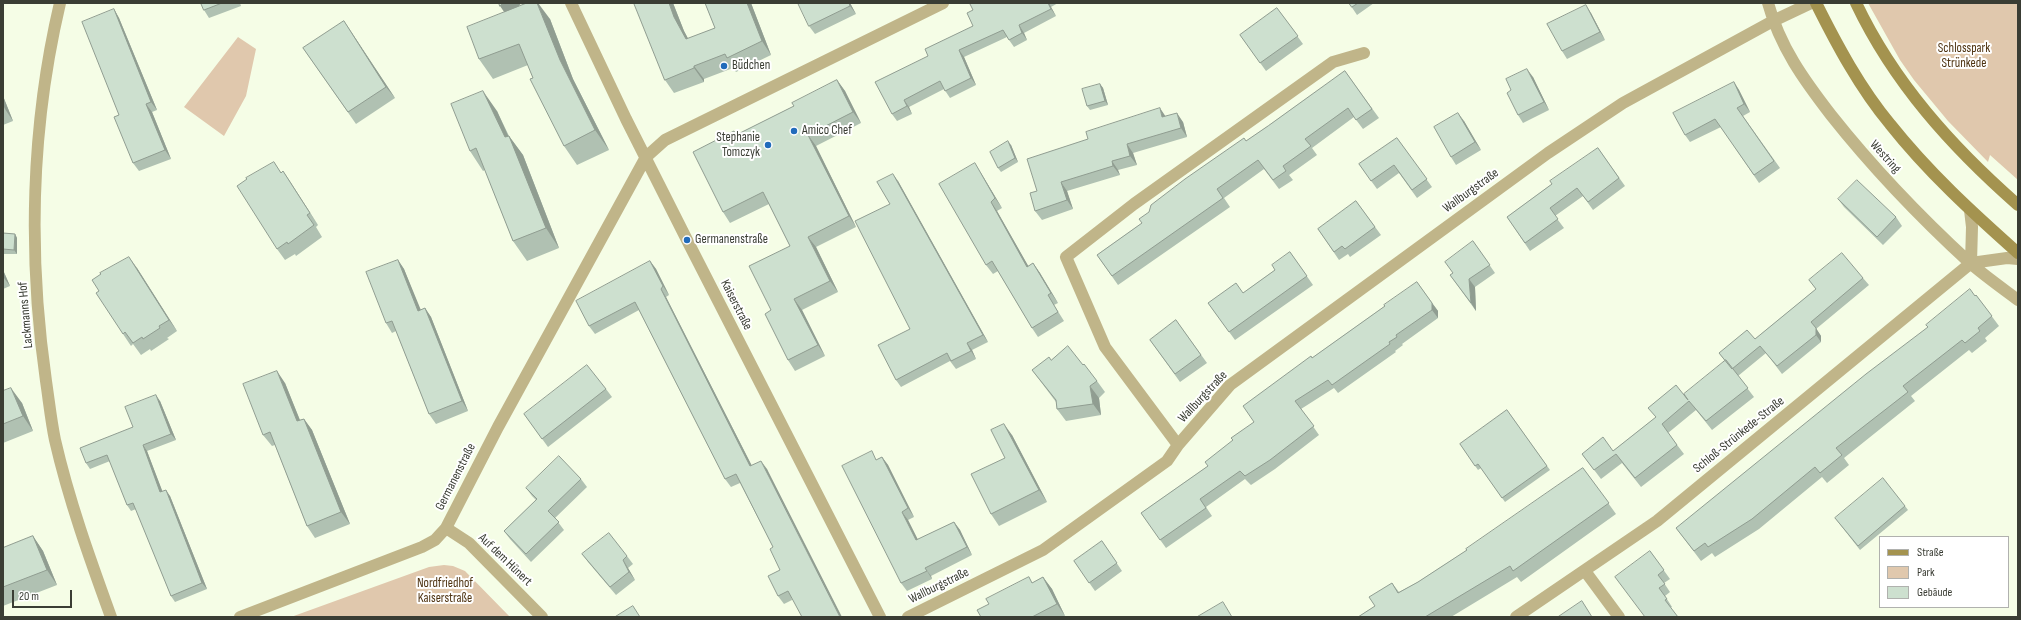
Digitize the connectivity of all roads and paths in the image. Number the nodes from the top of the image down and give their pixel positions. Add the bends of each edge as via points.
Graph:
1 (60, 3) edge
2 (572, 3) edge
3 (943, 3) edge
4 (1768, 3) edge
5 (1811, 3) edge
6 (1816, 3) edge
7 (1856, 3) edge
8 (1773, 21) junction
9 (1364, 53) dead end
10 (646, 157) junction
11 (2018, 205) edge
12 (1970, 210) junction
13 (2018, 253) edge
14 (2018, 260) edge
15 (1971, 263) junction
16 (2018, 300) edge
17 (1178, 445) junction
18 (446, 528) junction
19 (1585, 571) junction
20 (111, 617) edge
21 (240, 617) edge
22 (542, 617) edge
23 (880, 617) edge
24 (908, 617) edge
25 (1516, 617) edge
26 (1619, 617) edge

1 - 20 street, Lackmanns Hof via 45,75 40,130 35,258 38,309 55,439 73,511
2 - 10 street, Kaiserstraße
3 - 10 street, Germanenstraße via 665,140
4 - 8 street, Westring
5 - 8 street, Wallburgstraße
6 - 12 main road, Westring via 1855,75 1889,124
7 - 11 main road via 1875,41 1919,105 1950,141
8 - 15 street, Westring via 1786,51 1840,127 1882,176
8 - 17 street, Wallburgstraße via 1623,103 1548,153 1230,385
9 - 17 street, Wallburgstraße via 1332,62 1134,204 1066,257 1104,347
10 - 18 street, Germanenstraße via 498,427
10 - 23 street, Kaiserstraße
12 - 13 main road, Westring
12 - 15 street
14 - 15 street via 2007,258
15 - 16 street, Westring
15 - 19 street, Schloß-Strünkede-Straße via 1657,521
17 - 24 street, Wallburgstraße via 1168,461 1043,550
18 - 21 street, Germanenstraße via 435,540 422,547
18 - 22 street, Auf dem Hünert via 469,543
19 - 25 street, Schloß-Strünkede-Straße
19 - 26 street

